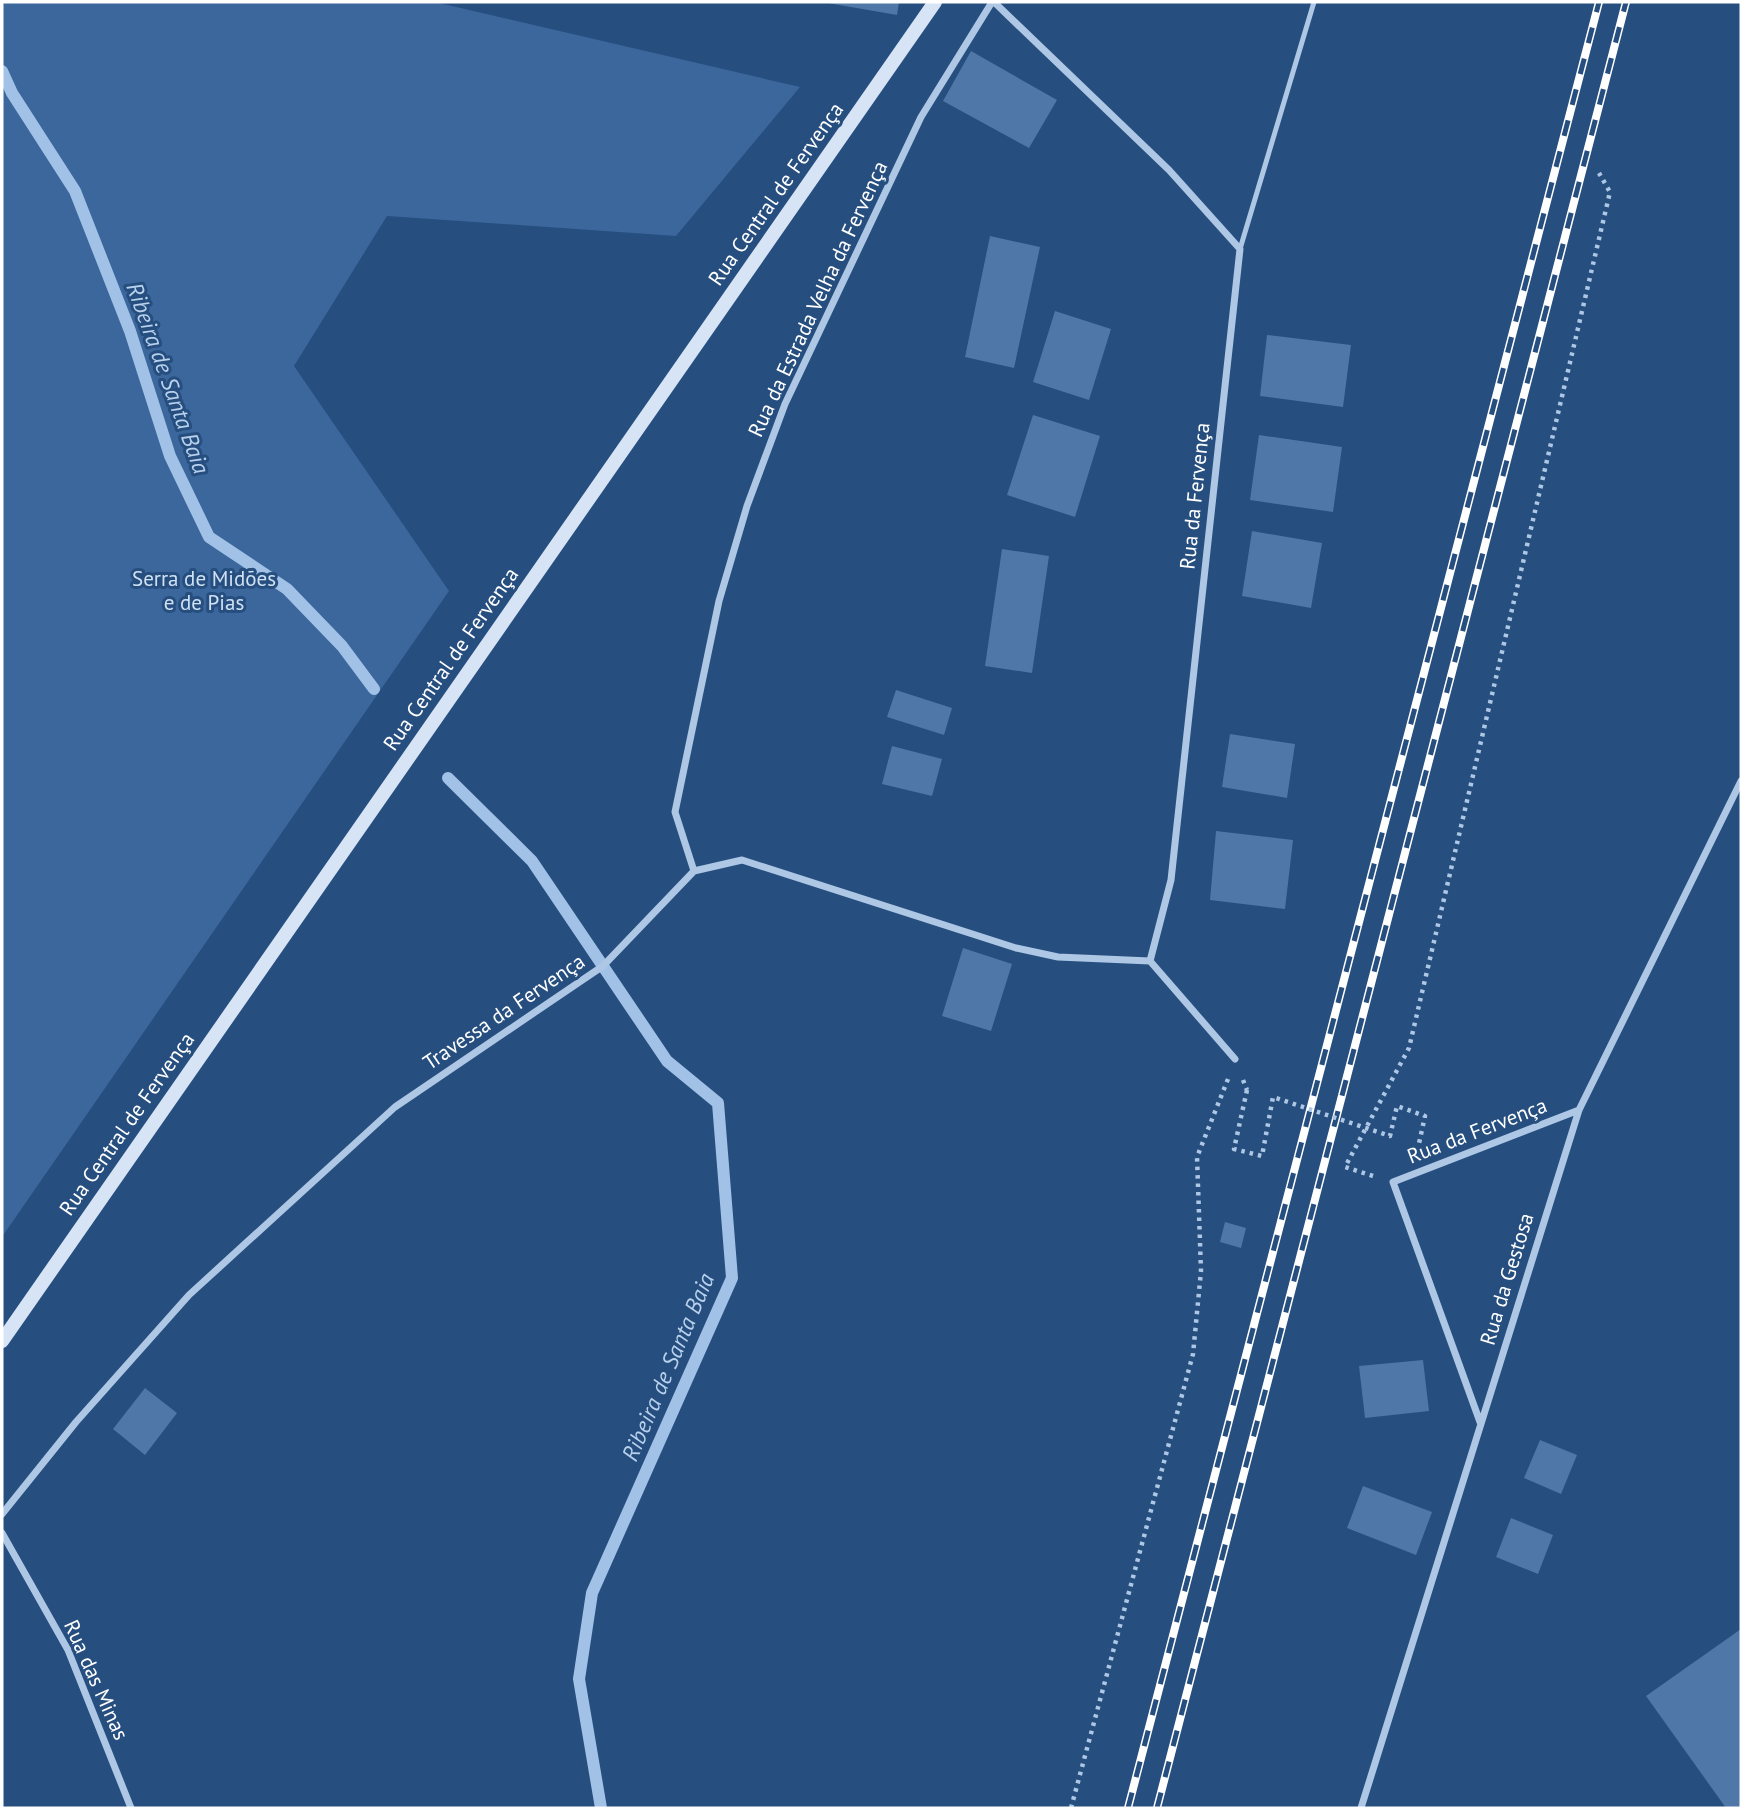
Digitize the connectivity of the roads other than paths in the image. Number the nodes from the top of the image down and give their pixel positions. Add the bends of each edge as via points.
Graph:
1 (936, 2) edge
2 (993, 2) edge
3 (1314, 2) edge
4 (1240, 249) junction
5 (1741, 781) edge
6 (694, 871) junction
7 (1150, 961) junction
8 (1235, 1059) road end
9 (1578, 1110) junction
10 (2, 1341) edge
11 (1480, 1424) junction
12 (2, 1514) edge
13 (2, 1533) edge
14 (131, 1808) edge
15 (1361, 1808) edge

1 - 10 street, Rua Central de Fervença
2 - 4 street via 1170,170
2 - 6 street, Rua da Estrada Velha da Fervença via 921,117 785,404 747,506 719,601 675,811
3 - 4 lane
4 - 7 street, Rua da Fervença via 1171,880
5 - 9 street, Rua da Gestosa
6 - 7 street via 742,860 1016,948 1058,957
6 - 12 street, Travessa da Fervença via 603,966 395,1107 189,1294
7 - 8 street
9 - 11 street, Rua da Gestosa
9 - 11 street, Rua da Fervença via 1393,1182
11 - 15 street, Rua da Gestosa
13 - 14 street, Rua das Minas via 68,1650

